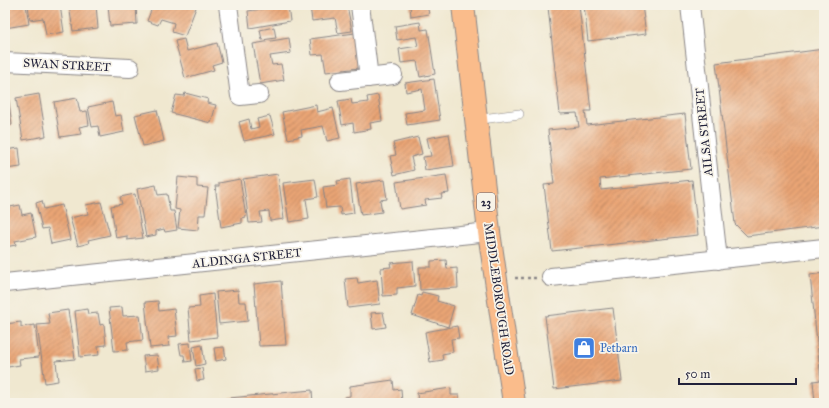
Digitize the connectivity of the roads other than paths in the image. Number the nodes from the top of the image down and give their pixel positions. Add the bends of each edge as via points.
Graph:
1 (228, 5) edge
2 (360, 5) edge
3 (462, 5) edge
4 (690, 5) edge
5 (5, 62) edge
6 (130, 68) dead end
7 (393, 75) dead end
8 (369, 78) junction
9 (340, 81) dead end
10 (259, 94) dead end
11 (520, 114) dead end
12 (476, 120) junction
13 (489, 232) junction
14 (824, 248) edge
15 (718, 260) junction
16 (552, 277) road end
17 (5, 283) edge
18 (514, 403) edge

1 - 10 street via 240,96
2 - 8 street
3 - 12 main road, MIDDLEBOROUGH ROAD / 23
4 - 15 street, AILSA STREET
5 - 6 street, SWAN STREET
7 - 8 street
8 - 9 street
11 - 12 lane
12 - 13 main road, MIDDLEBOROUGH ROAD / 23
13 - 17 street, ALDINGA STREET
13 - 18 main road, MIDDLEBOROUGH ROAD / 23
14 - 15 street
15 - 16 street

